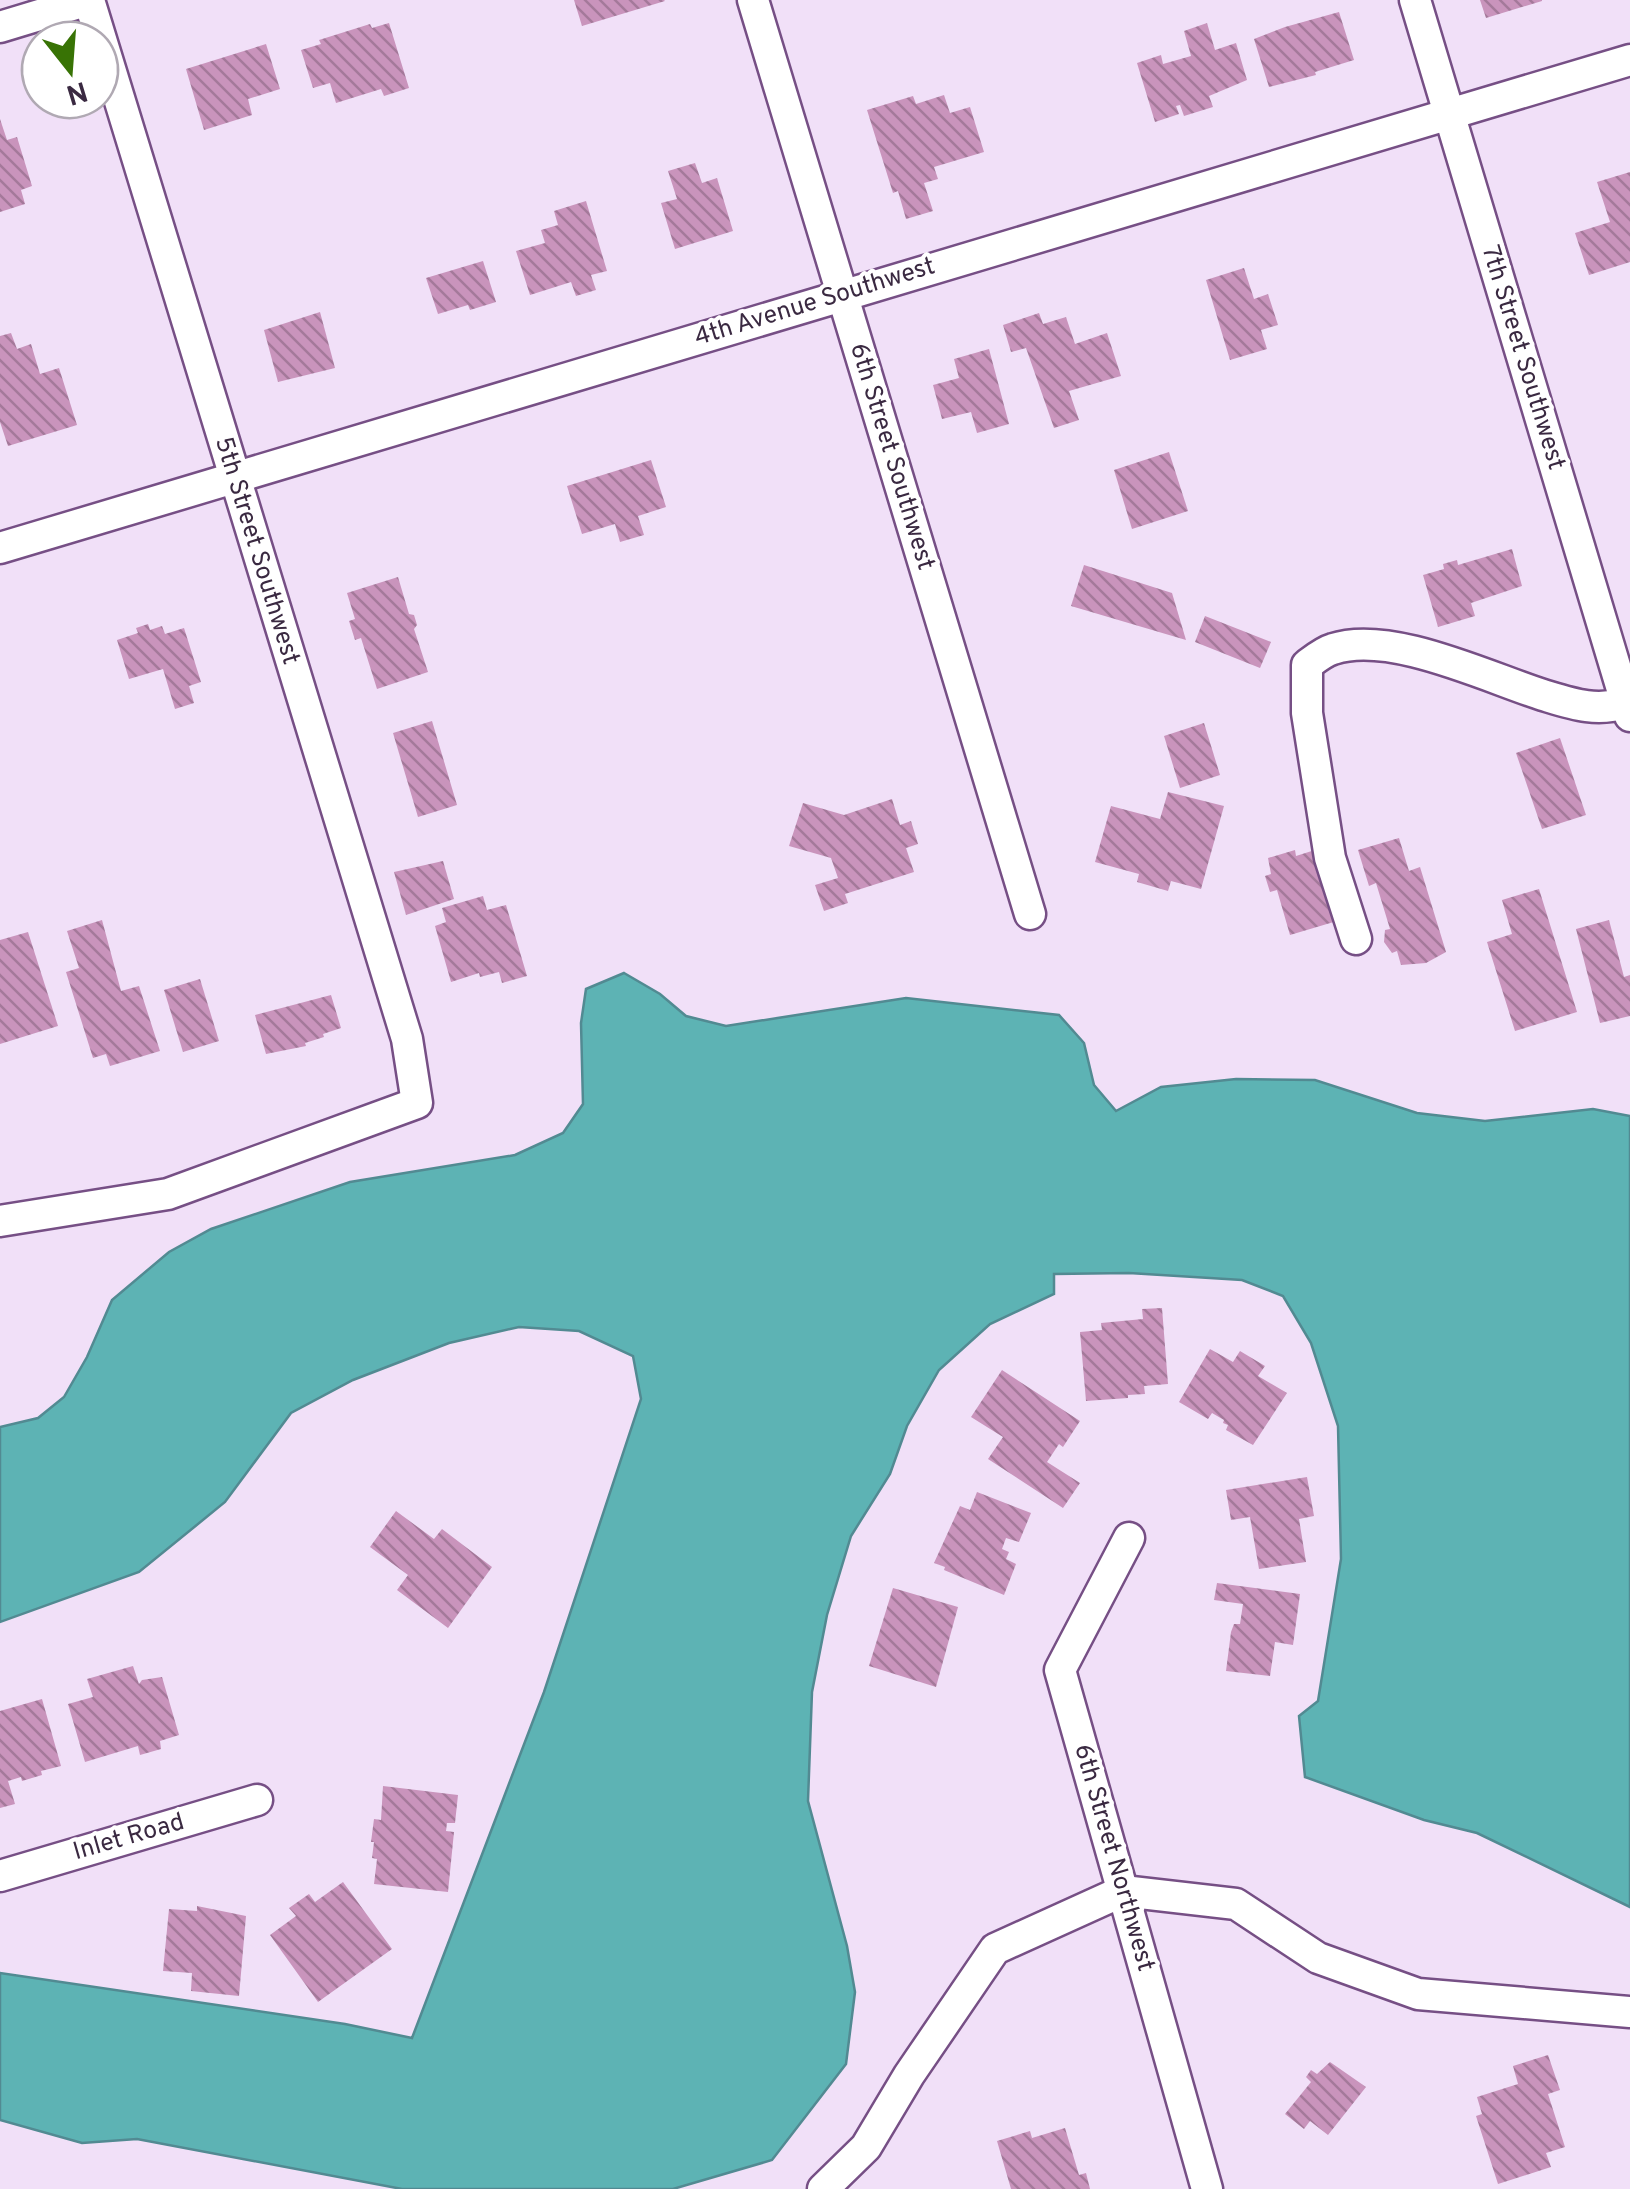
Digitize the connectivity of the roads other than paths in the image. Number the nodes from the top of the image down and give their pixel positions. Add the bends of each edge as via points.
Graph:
1 (89, 0) edge
2 (753, 0) edge
3 (1415, 0) edge
4 (0, 26) edge
5 (1630, 60) edge
6 (1450, 116) junction
7 (842, 295) junction
8 (233, 478) junction
9 (0, 548) edge
10 (1627, 701) edge
11 (1030, 914) dead end
12 (1356, 940) dead end
13 (0, 1221) edge
14 (1129, 1538) dead end
15 (257, 1800) dead end
16 (0, 1876) edge
17 (1123, 1892) junction
18 (1630, 2012) edge
19 (823, 2189) edge
20 (1207, 2189) edge

1 - 4 street
1 - 8 street, 5th Street Southwest
2 - 7 street, 6th Street Southwest
3 - 6 street, 7th Street Southwest
5 - 6 street, 4th Avenue Southwest
6 - 7 street, 4th Avenue Southwest
6 - 10 street, 7th Street Southwest
7 - 8 street, 4th Avenue Southwest
7 - 11 street, 6th Street Southwest
8 - 9 street, 4th Avenue Southwest
8 - 13 street, 5th Street Southwest via 407,1039 417,1102 168,1194
10 - 12 street via 1583,708 1444,660 1371,644 1328,650 1307,665 1307,712 1330,858
14 - 17 street, 6th Street Northwest via 1060,1670
15 - 16 street, Inlet Road
17 - 18 street via 1236,1904 1318,1958 1418,1994
17 - 19 street via 995,1950 866,2148
17 - 20 street, 6th Street Northwest

